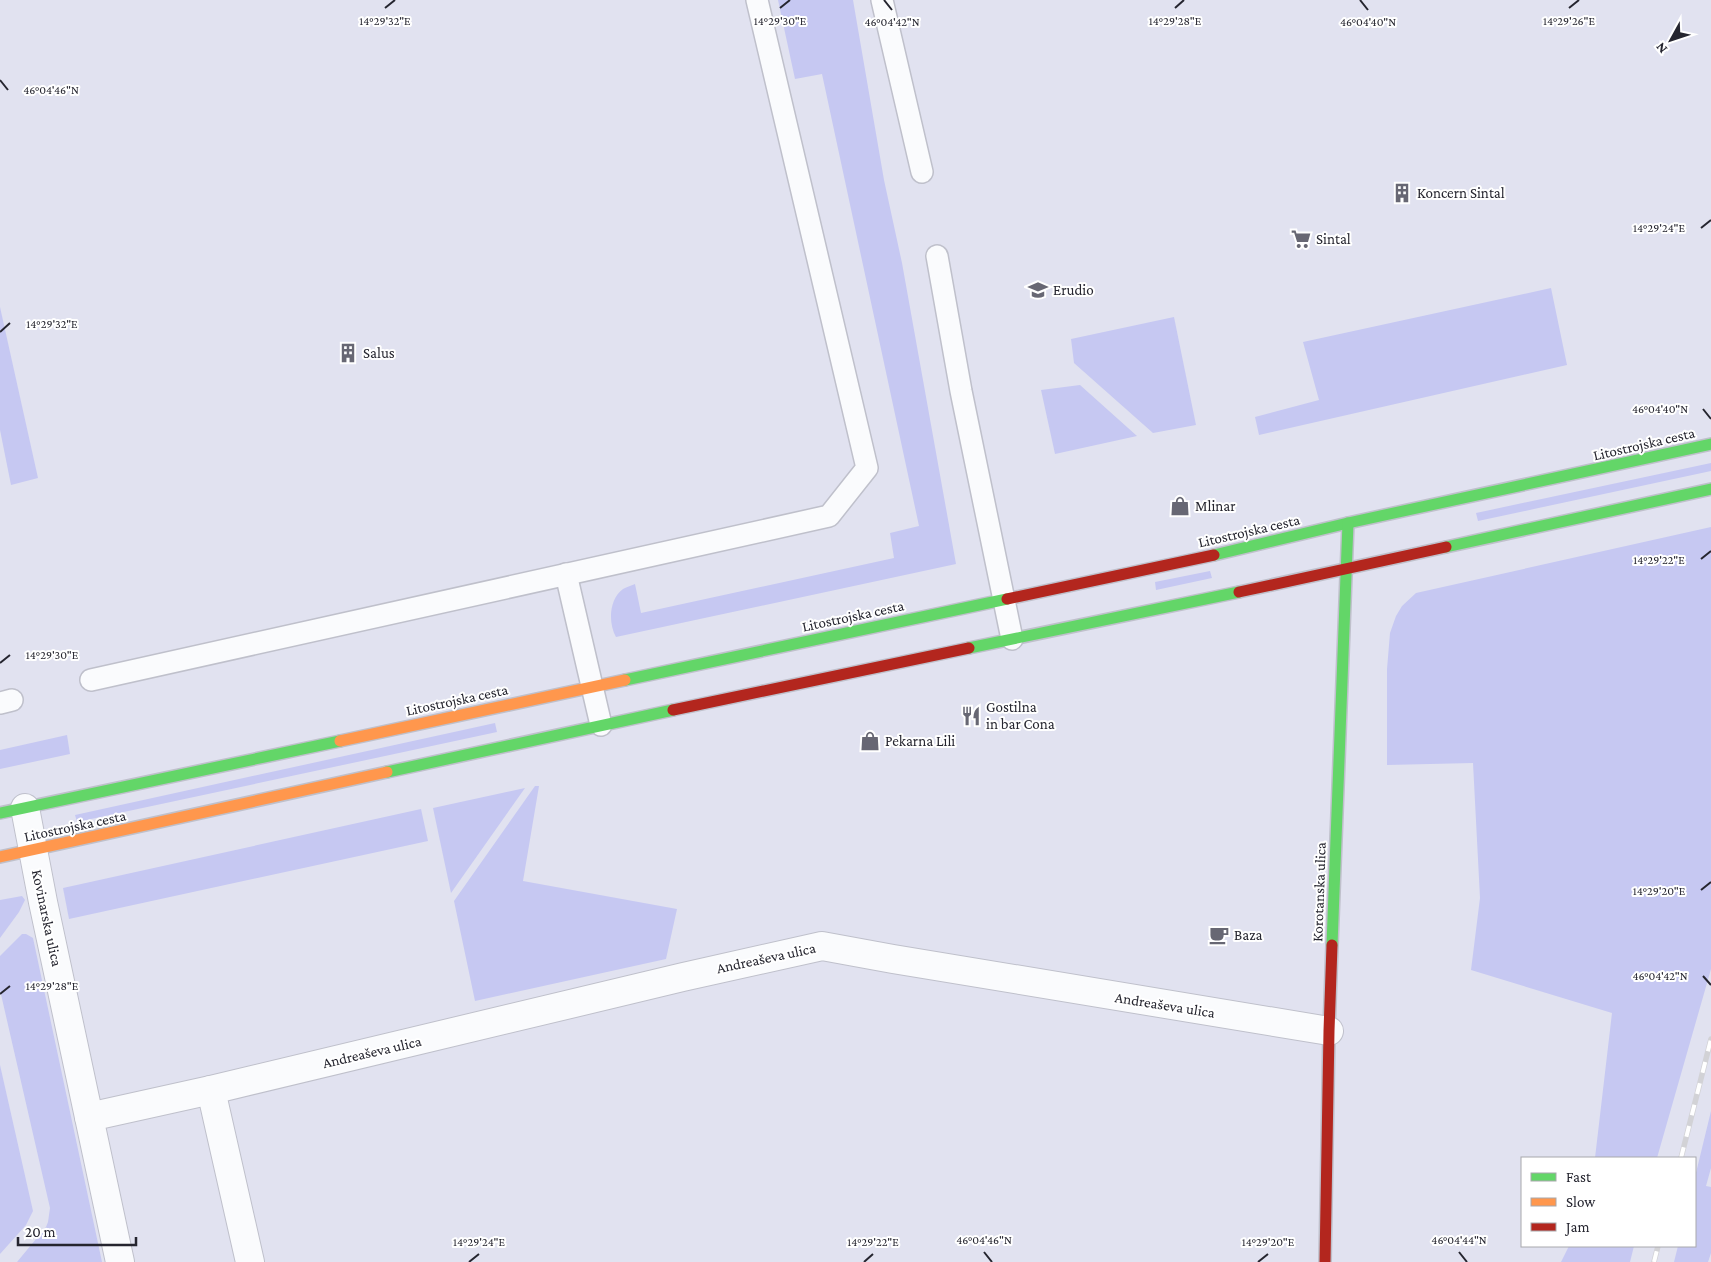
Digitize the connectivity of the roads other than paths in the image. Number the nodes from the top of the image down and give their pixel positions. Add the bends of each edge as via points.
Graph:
1 (757, 0) edge
2 (882, 0) edge
3 (922, 172) dead end
4 (937, 256) dead end
5 (1711, 444) edge
6 (1711, 490) edge
7 (1348, 523) junction
8 (1346, 568) junction
9 (566, 574) junction
10 (1003, 600) junction
11 (1012, 639) junction
12 (91, 680) dead end
13 (592, 687) junction
14 (601, 725) junction
15 (12, 810) edge
16 (33, 850) junction
17 (0, 857) edge
18 (1328, 1032) junction
19 (211, 1090) junction
20 (89, 1117) junction
21 (120, 1262) edge
22 (250, 1262) edge
23 (1325, 1262) edge

1 - 9 lane via 867,468 829,516
2 - 3 lane
4 - 10 lane
5 - 7 main road, Litostrojska cesta via 1444,508
6 - 8 main road, Litostrojska cesta via 1451,542
7 - 8 main road, Korotanska ulica
7 - 10 main road, Litostrojska cesta
8 - 11 main road, Litostrojska cesta
8 - 18 main road, Korotanska ulica
9 - 12 lane
9 - 13 lane
10 - 11 lane
10 - 13 main road, Litostrojska cesta
11 - 14 main road, Litostrojska cesta
13 - 14 lane
13 - 15 main road, Litostrojska cesta
14 - 16 main road, Litostrojska cesta
15 - 16 street, Kovinarska ulica
16 - 17 main road, Litostrojska cesta
16 - 20 street, Kovinarska ulica
18 - 19 street, Andreaševa ulica via 822,946 683,976
18 - 23 main road, Korotanska ulica
19 - 20 street
19 - 22 street
20 - 21 street, Kovinarska ulica

